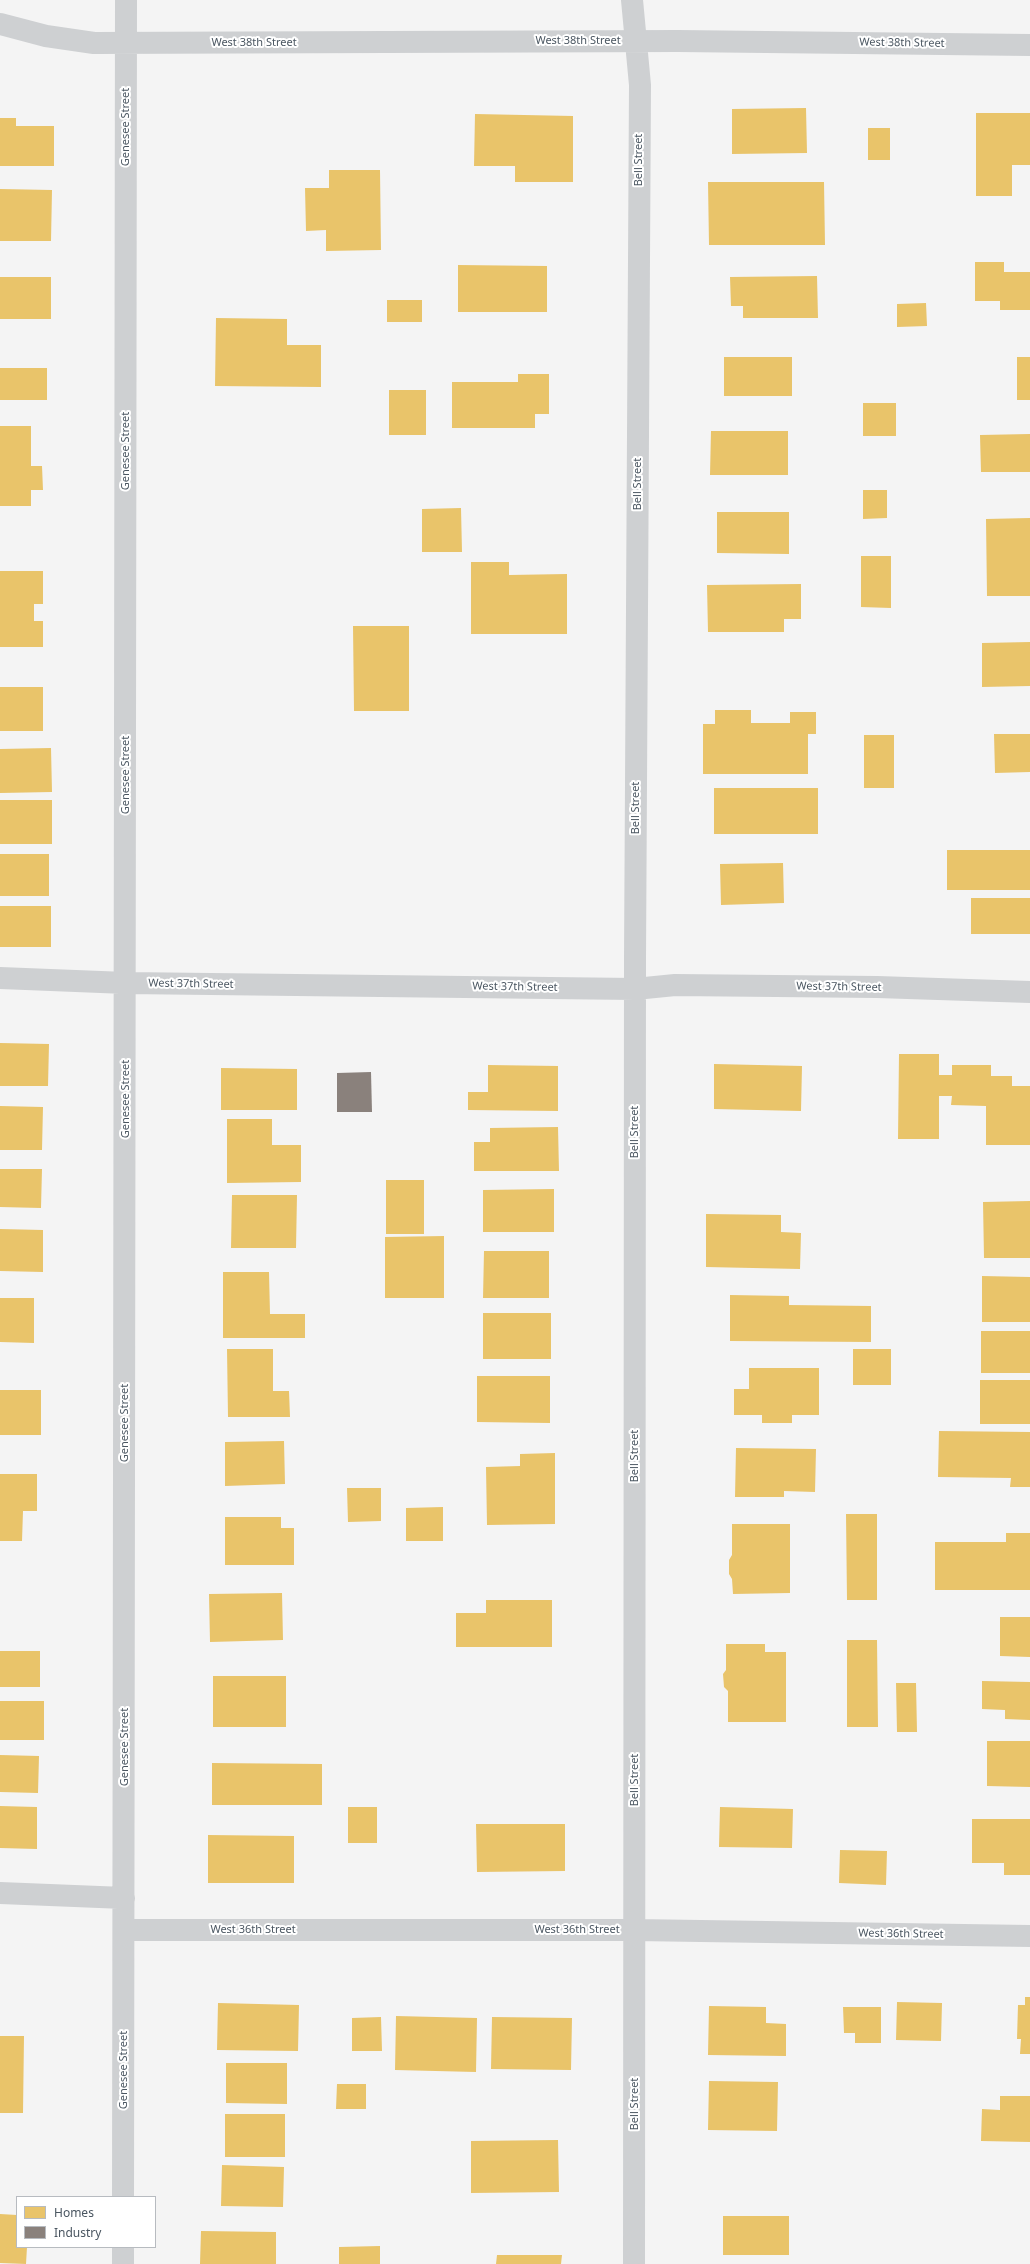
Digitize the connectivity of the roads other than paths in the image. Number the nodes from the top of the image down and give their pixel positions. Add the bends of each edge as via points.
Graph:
1 (126, 0) edge
2 (632, 0) edge
3 (0, 24) edge
4 (636, 41) junction
5 (126, 43) junction
6 (1030, 45) edge
7 (0, 978) edge
8 (126, 983) junction
9 (635, 989) junction
10 (1030, 992) edge
11 (0, 1893) edge
12 (124, 1898) junction
13 (124, 1930) junction
14 (635, 1930) junction
15 (1030, 1936) edge
16 (123, 2196) edge
17 (123, 2248) edge
18 (123, 2264) edge
19 (634, 2264) edge

1 - 5 street, Genesee Street
2 - 4 street, Bell Street
3 - 5 street, West 38th Street via 46,36 94,43
4 - 5 street, West 38th Street
4 - 6 street, West 38th Street
4 - 9 street, Bell Street via 640,85
5 - 8 street, Genesee Street
7 - 8 street, West 37th Street
8 - 9 street, West 37th Street
8 - 12 street, Genesee Street
9 - 10 street, West 37th Street via 675,985
9 - 14 street, Bell Street
11 - 12 street
12 - 13 street, Genesee Street
13 - 14 street, West 36th Street
13 - 16 street, Genesee Street
14 - 15 street, West 36th Street
14 - 19 street, Bell Street
17 - 18 street

